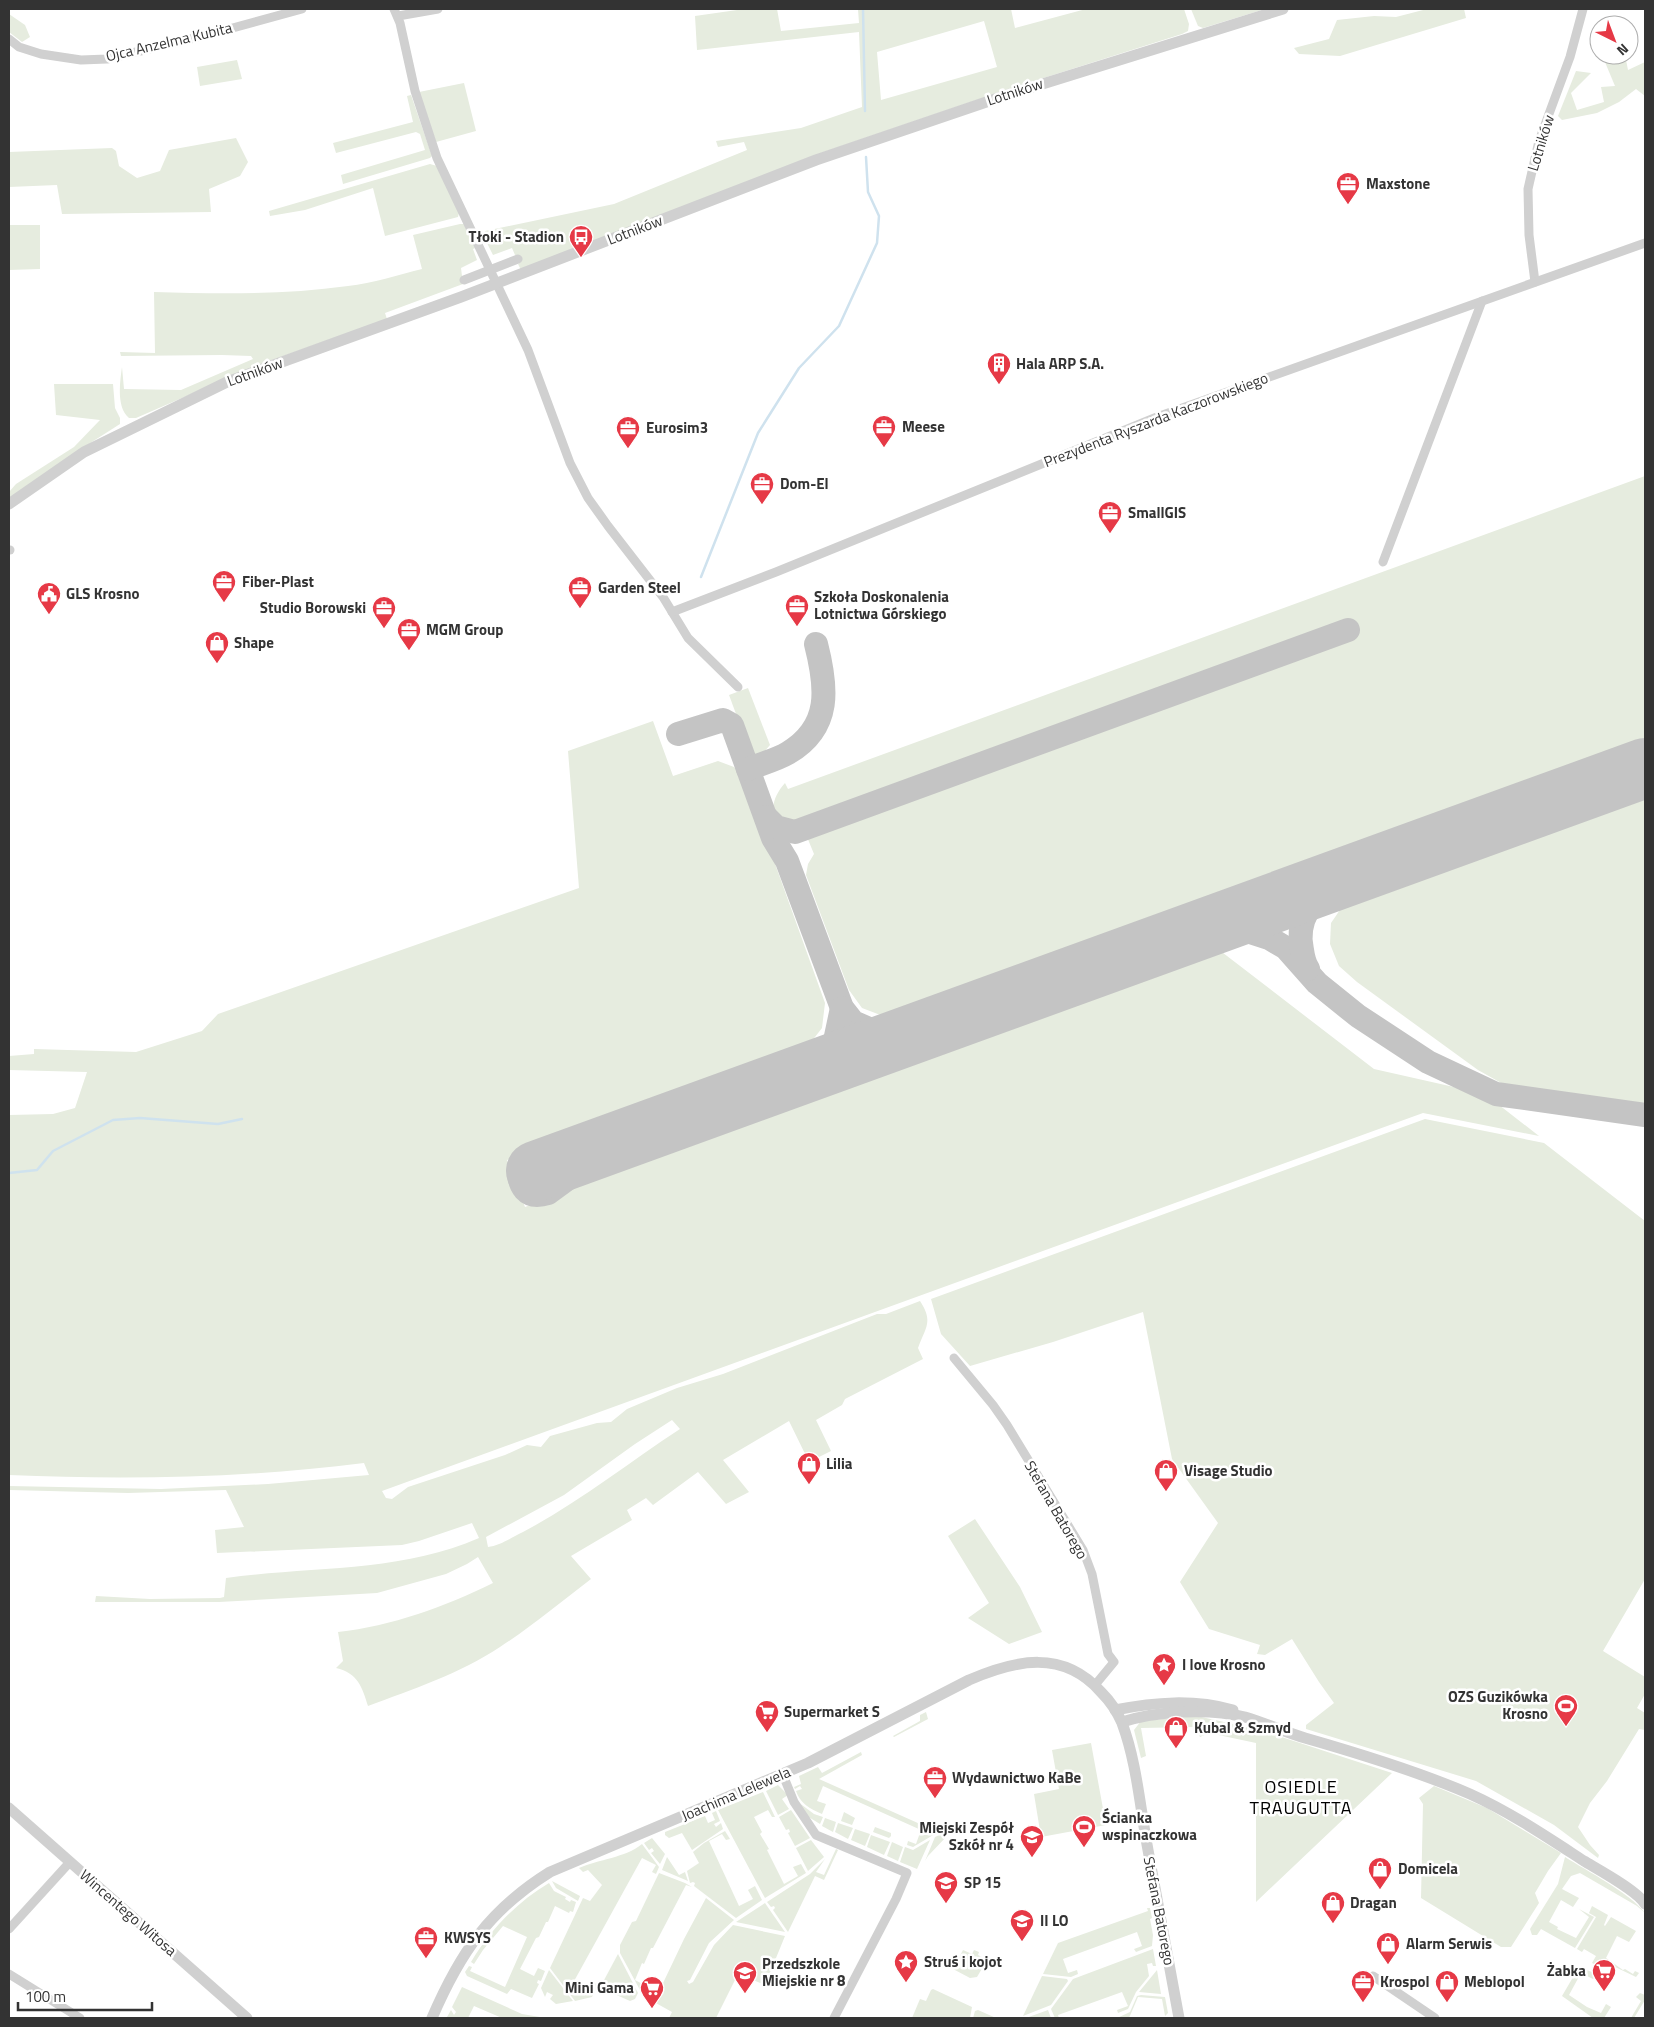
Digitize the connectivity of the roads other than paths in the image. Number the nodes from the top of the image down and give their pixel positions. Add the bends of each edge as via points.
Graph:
1 (302, 9) edge
2 (438, 9) edge
3 (1283, 9) edge
4 (1583, 9) edge
5 (396, 12) edge
6 (9, 39) edge
7 (1645, 243) edge
8 (518, 259) dead end
9 (491, 269) junction
10 (464, 280) dead end
11 (1536, 282) junction
12 (498, 283) junction
13 (1482, 301) junction
14 (9, 504) edge
15 (1383, 562) dead end
16 (672, 612) junction
17 (738, 687) dead end
18 (954, 1358) dead end
19 (1095, 1684) junction
20 (1115, 1710) junction
21 (1245, 1717) junction
22 (1122, 1722) junction
23 (782, 1775) junction
24 (9, 1808) edge
25 (70, 1862) junction
26 (1644, 1901) edge
27 (9, 1929) edge
28 (1373, 1976) dead end
29 (10, 1978) edge
30 (80, 2018) edge
31 (247, 2018) edge
32 (432, 2018) edge
33 (834, 2018) edge
34 (1179, 2018) edge
35 (1435, 2018) edge

1 - 6 street, Ojca Anzelma Kubita via 107,59 81,60 41,54 19,47
2 - 5 street
3 - 12 street, Lotników via 1004,96 816,160
4 - 11 street, Lotników via 1570,57 1539,142 1528,189 1529,235
5 - 9 street via 415,91 437,158
7 - 11 street, Prezydenta Ryszarda Kaczorowskiego
8 - 9 street
9 - 10 street
9 - 12 street
11 - 13 street, Prezydenta Ryszarda Kaczorowskiego
12 - 14 street, Lotników via 227,382 84,452
12 - 16 street via 579,481
13 - 15 street
13 - 16 street, Prezydenta Ryszarda Kaczorowskiego via 1157,417
16 - 17 street via 688,638
18 - 19 street, Stefana Batorego via 1007,1425 1082,1550 1092,1574 1108,1654 1114,1662
19 - 20 street, Stefana Batorego
19 - 23 street, Joachima Lelewela via 1069,1667 1045,1662 1018,1663 989,1671
20 - 21 street via 1182,1702 1212,1704 1237,1711
20 - 22 street, Stefana Batorego
21 - 22 street via 1173,1712
21 - 26 street via 1472,1795 1534,1827
22 - 34 street, Stefana Batorego via 1136,1779
23 - 32 street, Joachima Lelewela via 574,1860 531,1884 479,1932 453,1974
23 - 33 street via 794,1802 816,1835 908,1873
24 - 25 street, Wincentego Witosa
25 - 27 street
25 - 31 street, Wincentego Witosa
28 - 35 street
29 - 30 street

